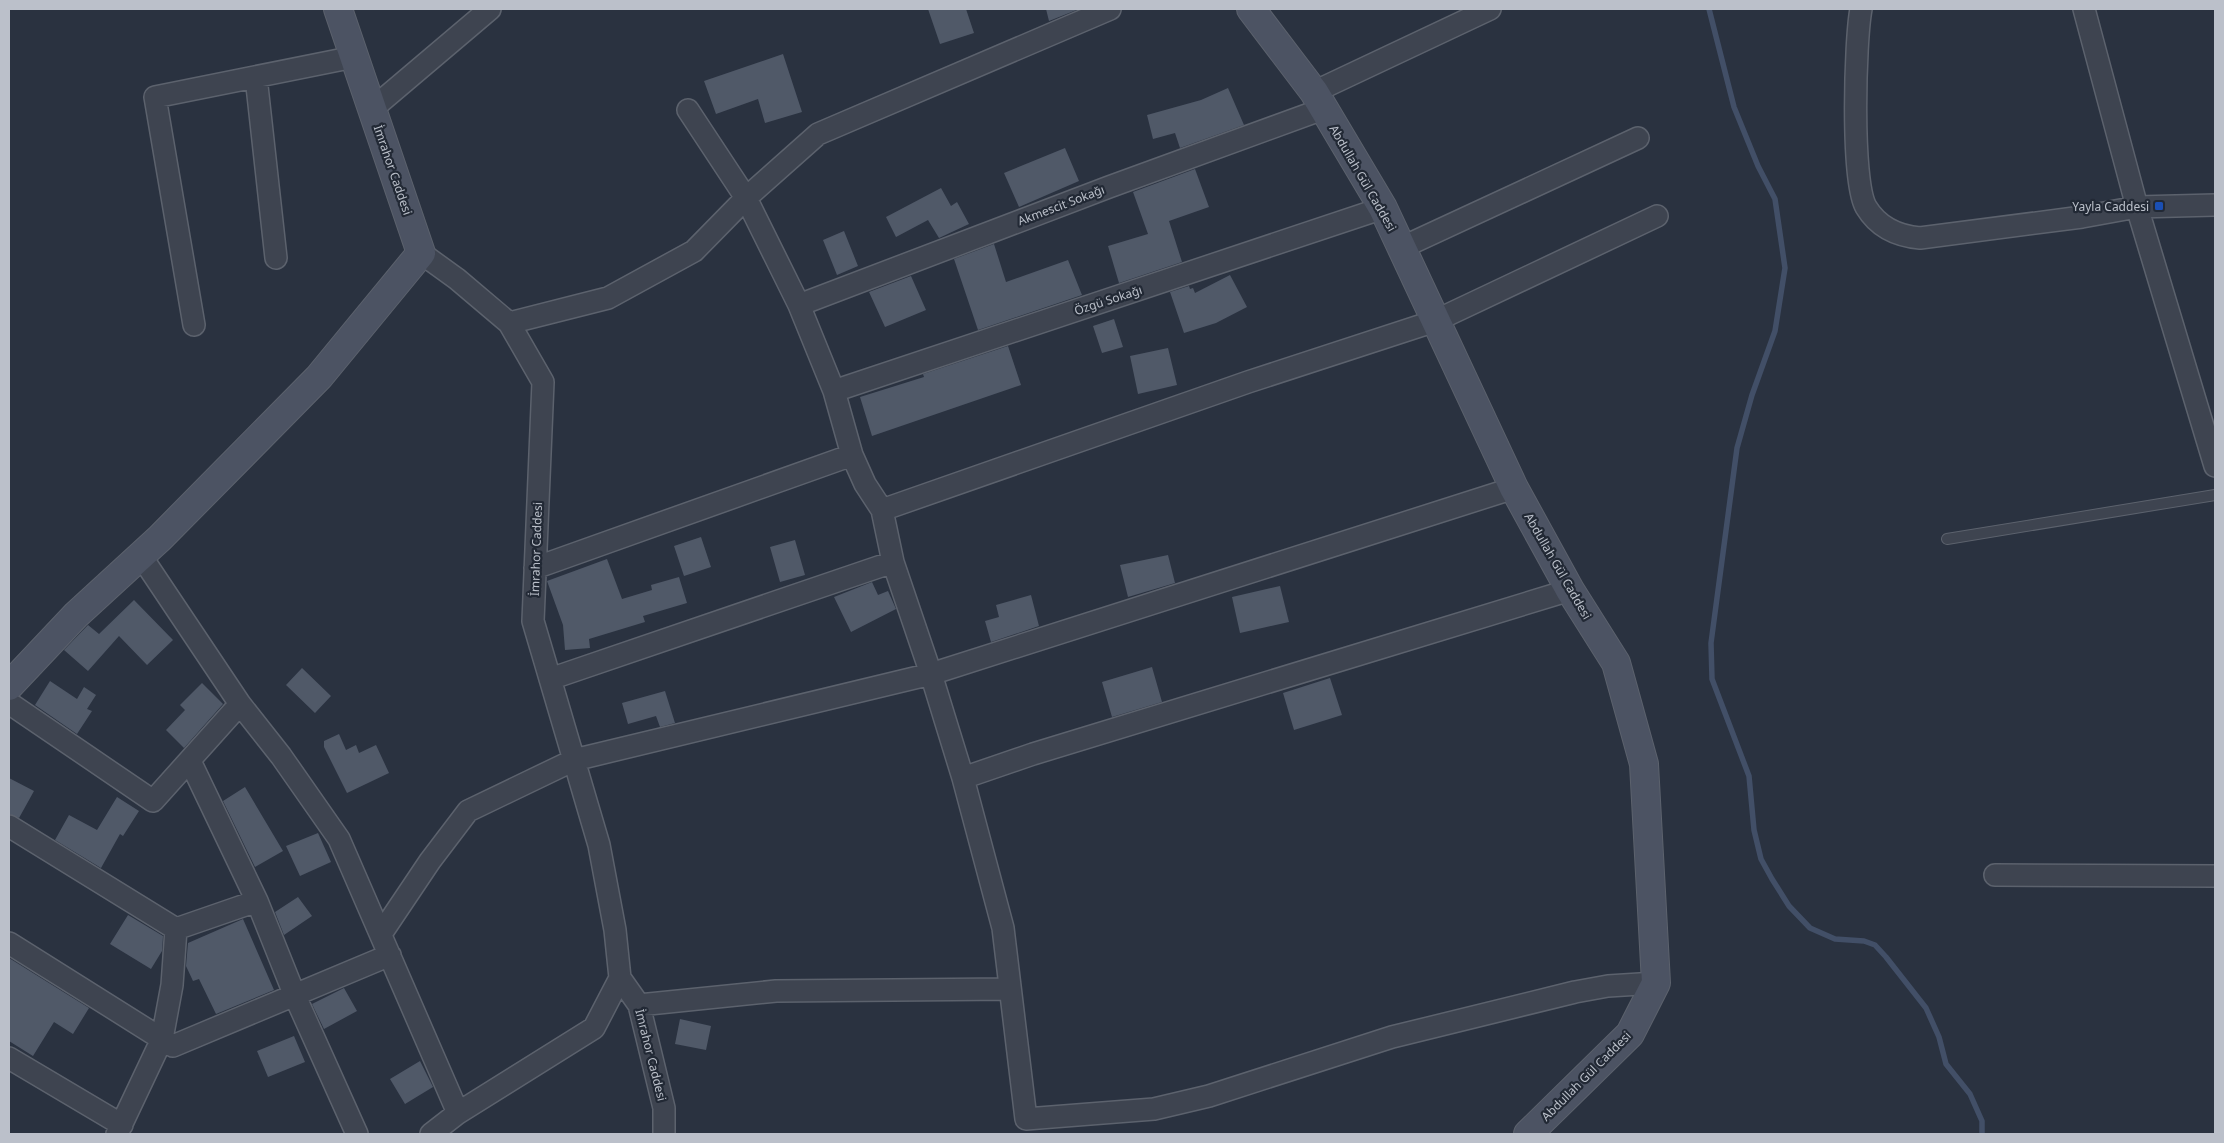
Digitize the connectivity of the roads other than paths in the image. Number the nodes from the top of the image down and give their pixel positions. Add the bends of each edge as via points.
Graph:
1 (490, 9) edge
2 (1110, 9) edge
3 (1251, 9) edge
4 (1490, 9) edge
5 (1862, 9) edge
6 (2084, 9) edge
7 (346, 13) edge
8 (354, 57) junction
9 (256, 76) junction
10 (1319, 100) junction
11 (372, 109) junction
12 (688, 110) dead end
13 (1638, 138) dead end
14 (746, 198) junction
15 (2215, 205) edge
16 (2137, 207) junction
17 (1383, 208) junction
18 (1657, 216) dead end
19 (1402, 248) junction
20 (421, 253) junction
21 (276, 258) dead end
22 (799, 305) junction
23 (1435, 321) junction
24 (509, 323) junction
25 (194, 324) dead end
26 (834, 391) junction
27 (852, 455) junction
28 (2215, 466) edge
29 (1514, 488) junction
30 (2215, 494) edge
31 (882, 510) junction
32 (1947, 539) dead end
33 (140, 556) junction
34 (893, 562) junction
35 (535, 568) junction
36 (1570, 590) junction
37 (931, 674) junction
38 (550, 679) junction
39 (9, 686) edge
40 (9, 704) edge
41 (240, 704) junction
42 (574, 760) junction
43 (190, 761) junction
44 (963, 778) junction
45 (9, 826) edge
46 (1995, 876) dead end
47 (2215, 876) edge
48 (257, 901) junction
49 (176, 929) junction
50 (381, 934) junction
51 (9, 943) edge
52 (390, 955) junction
53 (620, 978) junction
54 (1656, 983) junction
55 (1010, 989) junction
56 (295, 996) junction
57 (639, 1005) junction
58 (162, 1039) junction
59 (9, 1058) edge
60 (458, 1113) junction
61 (119, 1129) edge
62 (357, 1134) edge
63 (431, 1134) edge
64 (664, 1134) edge
65 (1528, 1134) edge

1 - 11 street
2 - 14 street via 818,134
3 - 10 street, Abdullah Gül Caddesi
4 - 10 street, Akmescit Sokağı
5 - 16 street via 1856,68 1860,194 1880,224 1899,235 1920,238
6 - 16 street
7 - 8 street, İmrahor Caddesi
8 - 9 street
8 - 11 street, İmrahor Caddesi
9 - 21 street
9 - 25 street via 155,97
10 - 17 street, Abdullah Gül Caddesi
10 - 22 street, Akmescit Sokağı via 1109,187
11 - 20 street, İmrahor Caddesi
12 - 14 street
13 - 19 street
14 - 22 street
14 - 24 street via 694,251 608,298
15 - 16 street
16 - 28 street
17 - 19 street, Abdullah Gül Caddesi
17 - 26 street, Özgü Sokağı
18 - 23 street
19 - 23 street, Abdullah Gül Caddesi
20 - 24 street, İmrahor Caddesi
20 - 33 street via 319,378
22 - 26 street
23 - 29 street, Abdullah Gül Caddesi
23 - 31 street via 1248,382
24 - 35 street, İmrahor Caddesi via 543,382
26 - 27 street
27 - 31 street
27 - 35 street
29 - 36 street, Abdullah Gül Caddesi
29 - 37 street
30 - 32 lane
31 - 34 street
33 - 39 street via 76,615
33 - 41 street
34 - 37 street
34 - 38 street
35 - 38 street, İmrahor Caddesi via 533,621
36 - 44 street
36 - 54 street, Abdullah Gül Caddesi via 1616,663 1644,764
37 - 42 street
37 - 44 street
38 - 42 street, İmrahor Caddesi
40 - 43 street via 153,801
41 - 43 street
41 - 50 street via 282,756 339,839
42 - 50 street via 468,811 430,860
42 - 53 street, İmrahor Caddesi via 599,845 615,930
43 - 48 street
44 - 55 street via 1003,928
45 - 49 street
46 - 47 street
48 - 49 street
48 - 56 street
49 - 58 street via 172,984
50 - 52 street
51 - 58 street
52 - 56 street
52 - 60 street
53 - 57 street, İmrahor Caddesi
53 - 60 street via 594,1028
54 - 55 street via 1575,992 1392,1037 1209,1096 1154,1109 1026,1119
54 - 65 street, Abdullah Gül Caddesi via 1630,1034
55 - 57 street via 776,992
56 - 58 street via 173,1046
56 - 62 street
57 - 64 street, İmrahor Caddesi via 664,1108
58 - 61 street
59 - 61 street
60 - 63 street

